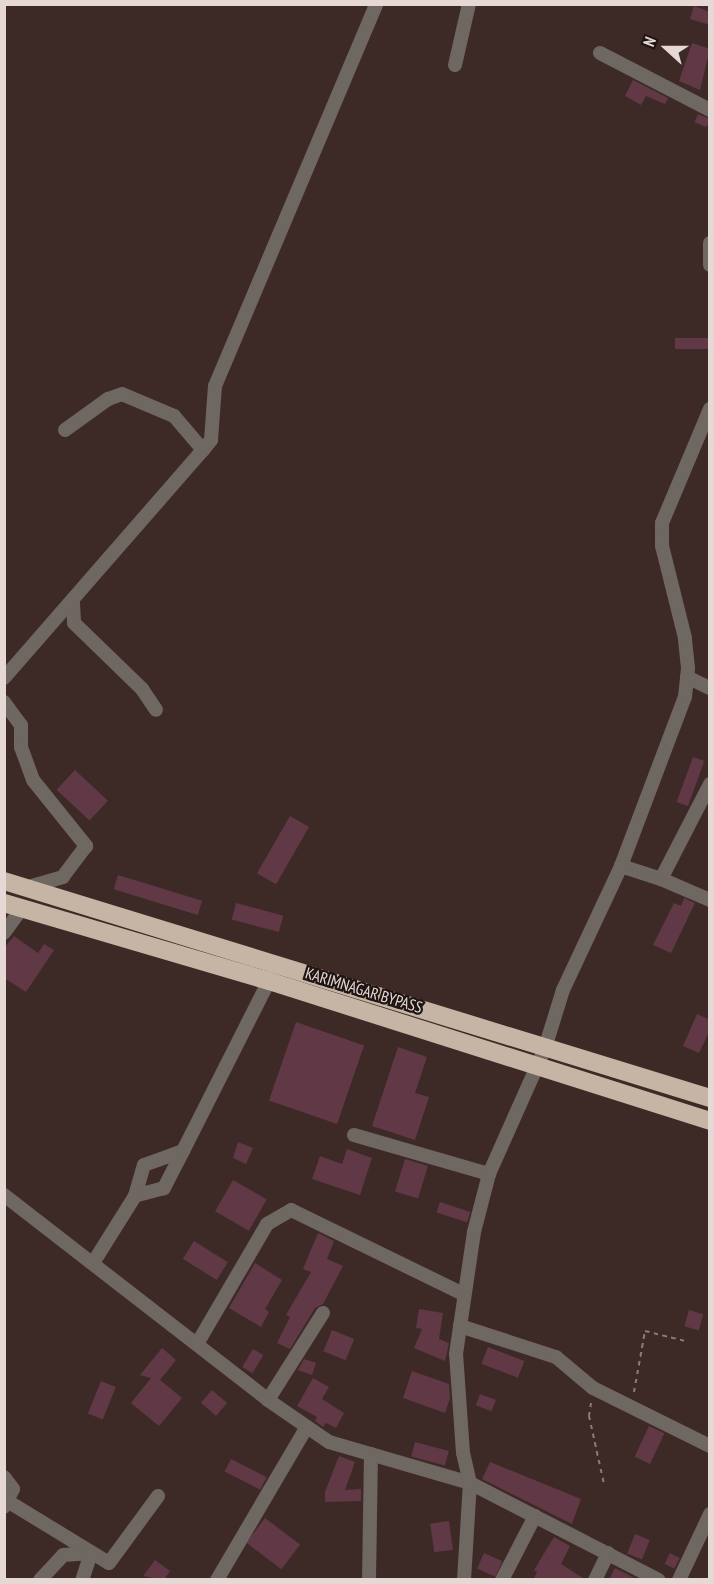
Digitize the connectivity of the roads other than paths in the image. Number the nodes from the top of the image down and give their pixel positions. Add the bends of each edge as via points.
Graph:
1 (376, 4) edge
2 (469, 4) edge
3 (600, 53) dead end
4 (455, 65) dead end
5 (710, 111) edge
6 (710, 243) edge
7 (710, 265) edge
8 (710, 409) edge
9 (65, 429) dead end
10 (203, 450) junction
11 (73, 603) junction
12 (687, 677) junction
13 (4, 678) edge
14 (710, 688) edge
15 (4, 702) edge
16 (156, 710) dead end
17 (710, 784) edge
18 (621, 866) junction
19 (661, 879) junction
20 (4, 881) edge
21 (28, 887) junction
22 (710, 900) edge
23 (13, 906) edge
24 (4, 933) edge
25 (269, 981) junction
26 (545, 1048) junction
27 (537, 1066) junction
28 (710, 1098) edge
29 (710, 1121) edge
30 (354, 1135) dead end
31 (185, 1145) junction
32 (489, 1174) junction
33 (4, 1195) edge
34 (135, 1196) junction
35 (93, 1263) junction
36 (464, 1294) junction
37 (323, 1313) dead end
38 (460, 1326) junction
39 (196, 1344) junction
40 (268, 1400) junction
41 (306, 1428) junction
42 (710, 1446) edge
43 (371, 1454) junction
44 (4, 1477) edge
45 (470, 1483) junction
46 (158, 1496) dead end
47 (7, 1505) edge
48 (709, 1513) edge
49 (535, 1516) junction
50 (91, 1553) junction
51 (608, 1553) junction
52 (40, 1580) edge
53 (82, 1580) edge
54 (217, 1580) edge
55 (369, 1580) edge
56 (464, 1580) edge
57 (501, 1580) edge
58 (595, 1580) edge
59 (658, 1580) edge
60 (679, 1580) edge

1 - 10 street via 215,386 211,440
2 - 4 street
3 - 5 street
6 - 7 street
8 - 12 street via 662,523 662,546 685,638
9 - 10 street via 108,399 122,394 174,416
10 - 11 street
11 - 13 street
11 - 16 street via 74,623 142,689
12 - 14 street
12 - 18 street via 669,746
15 - 21 street via 21,725 21,747 33,780 86,846 63,877
17 - 19 street
18 - 19 street
18 - 26 street via 563,990
19 - 22 street
20 - 21 highway
21 - 26 highway via 469,1021
23 - 24 street
23 - 25 highway, KARIMNAGAR BYPASS
25 - 27 highway, KARIMNAGAR BYPASS
25 - 31 street
26 - 27 street
26 - 28 highway
27 - 29 highway, KARIMNAGAR BYPASS
27 - 32 street
30 - 32 street
31 - 34 street via 144,1165
31 - 34 street via 164,1188
32 - 36 street
33 - 35 street
34 - 35 street
35 - 39 street
36 - 38 street
36 - 39 street via 291,1210 267,1224
37 - 40 street
38 - 42 street via 556,1357 593,1388 630,1410
38 - 45 street via 456,1353 463,1453
39 - 40 street
40 - 41 street
41 - 43 street via 329,1442
41 - 54 street
43 - 45 street
43 - 55 street
44 - 47 street via 13,1489
45 - 49 street
45 - 56 street
46 - 50 street via 109,1563
47 - 50 street
48 - 60 street
49 - 51 street
49 - 57 street
50 - 52 street via 63,1555
50 - 53 street
51 - 58 street
51 - 59 street

